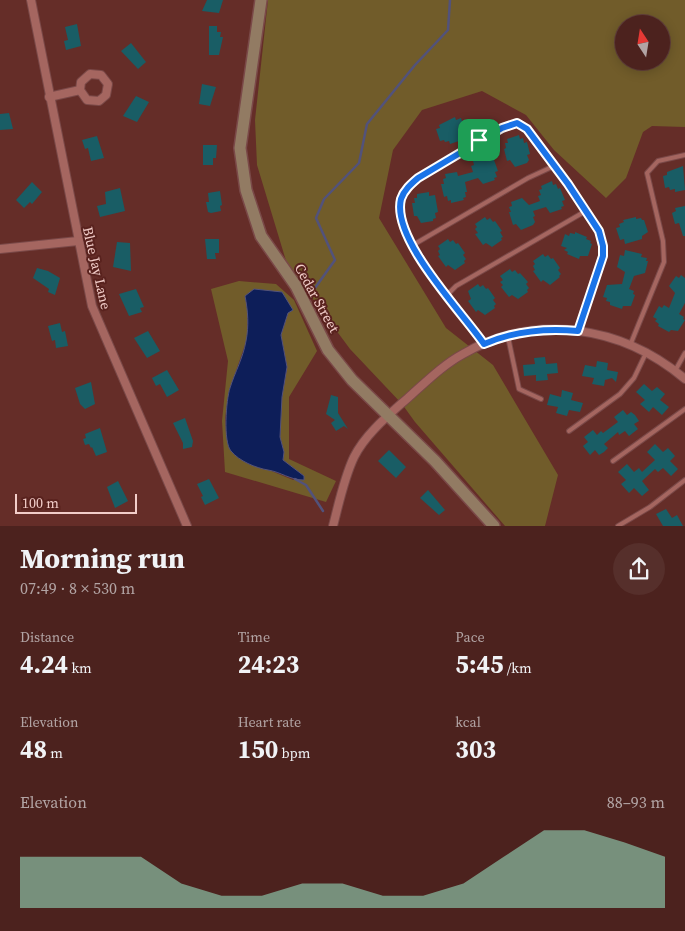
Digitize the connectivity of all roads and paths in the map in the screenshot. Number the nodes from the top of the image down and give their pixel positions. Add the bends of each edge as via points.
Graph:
1 (31, 0) edge
2 (261, 0) edge
3 (80, 90) dead end
4 (49, 96) junction
5 (685, 155) edge
6 (554, 166) junction
7 (584, 212) junction
8 (78, 241) junction
9 (413, 245) junction
10 (0, 249) edge
11 (446, 296) junction
12 (578, 331) junction
13 (508, 335) junction
14 (631, 343) junction
15 (484, 344) junction
16 (647, 351) junction
17 (685, 353) edge
18 (676, 371) junction
19 (685, 379) edge
20 (541, 399) dead end
21 (685, 409) edge
22 (389, 415) junction
23 (569, 431) dead end
24 (612, 461) dead end
25 (685, 480) edge
26 (187, 526) edge
27 (333, 526) edge
28 (494, 526) edge
29 (618, 526) edge

1 - 4 street, Blue Jay Lane
2 - 22 street, Cedar Street via 240,148 246,190 261,236 296,286 328,350 352,380
3 - 4 street
4 - 8 street, Blue Jay Lane
5 - 14 lane via 658,161 647,172 663,241 664,262
6 - 7 lane
6 - 9 lane
6 - 9 lane via 522,124 511,124 494,132 408,186 400,206
7 - 11 lane via 456,286
7 - 12 lane via 599,231 603,256
8 - 10 street
8 - 26 street, Blue Jay Lane via 98,322
9 - 11 lane
11 - 15 lane
12 - 13 street via 540,330
12 - 14 street
13 - 15 street
13 - 20 lane via 519,389
14 - 16 street
15 - 22 street via 448,363
16 - 18 street
16 - 23 lane via 634,378 620,394
17 - 18 lane
18 - 19 street
21 - 24 lane
22 - 27 street via 363,442 354,458
22 - 28 street, Cedar Street
25 - 29 lane

